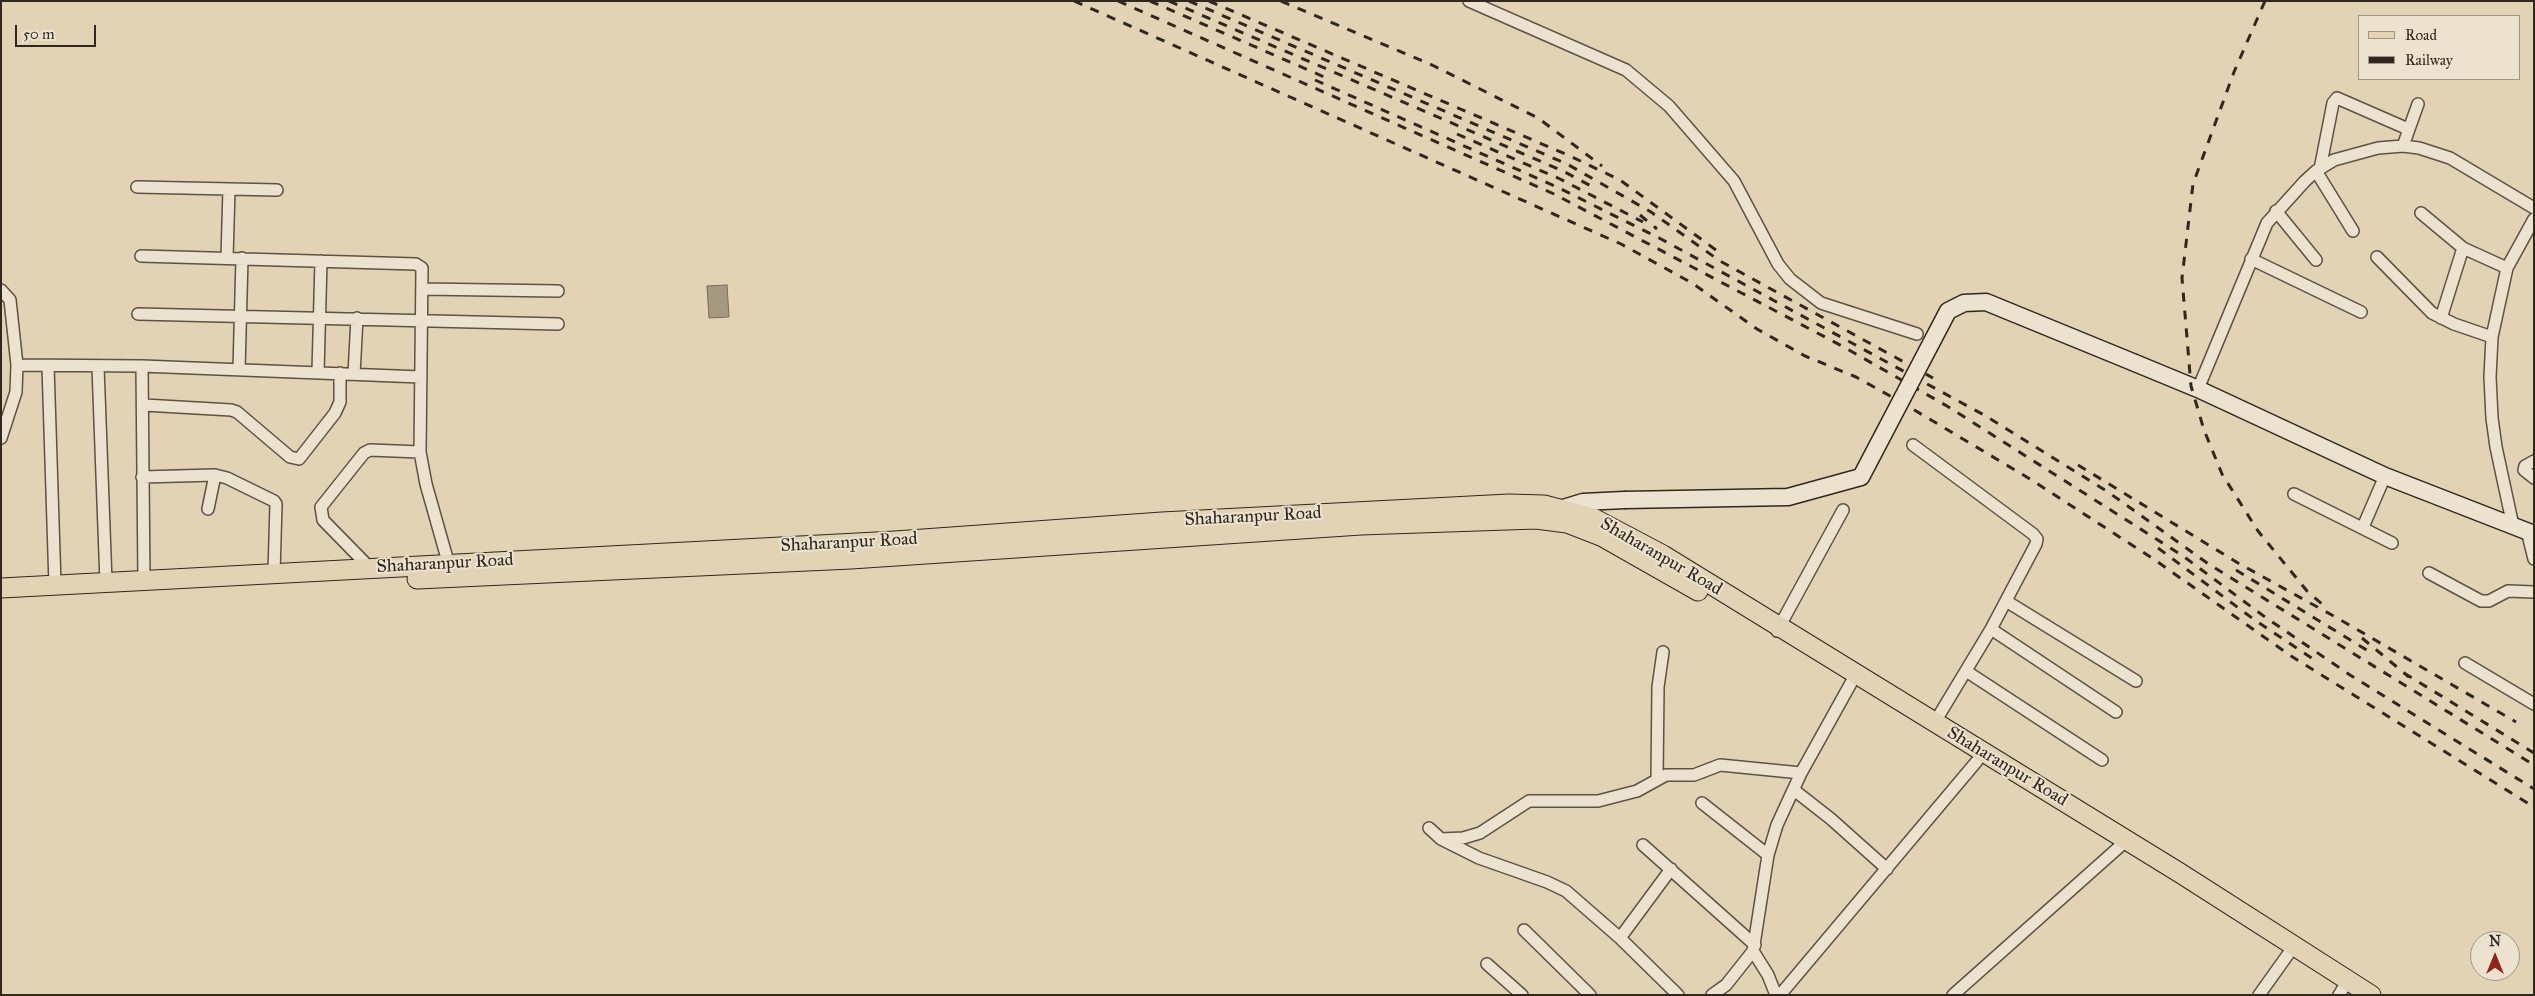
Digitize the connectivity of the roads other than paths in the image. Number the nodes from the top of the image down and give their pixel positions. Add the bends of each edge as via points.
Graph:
1 (1469, 1) edge
2 (2418, 104) dead end
3 (2408, 129) junction
4 (2403, 146) junction
5 (2318, 170) junction
6 (137, 187) dead end
7 (229, 189) junction
8 (277, 190) dead end
9 (2534, 208) edge
10 (2276, 211) junction
11 (2421, 213) dead end
12 (2534, 219) edge
13 (2353, 231) dead end
14 (2463, 248) junction
15 (141, 256) dead end
16 (227, 258) junction
17 (242, 258) junction
18 (2377, 258) dead end
19 (2251, 259) junction
20 (321, 260) junction
21 (2316, 260) dead end
22 (2507, 268) junction
23 (424, 289) junction
24 (1, 290) edge
25 (558, 291) dead end
26 (2361, 312) dead end
27 (138, 314) dead end
28 (240, 316) junction
29 (319, 317) junction
30 (357, 318) junction
31 (2440, 318) junction
32 (422, 321) junction
33 (558, 324) dead end
34 (1917, 334) dead end
35 (2492, 337) junction
36 (17, 365) junction
37 (48, 366) junction
38 (142, 366) junction
39 (98, 367) junction
40 (238, 370) junction
41 (318, 372) junction
42 (340, 373) junction
43 (354, 374) junction
44 (421, 377) junction
45 (2198, 389) junction
46 (144, 405) junction
47 (1, 438) edge
48 (1914, 445) dead end
49 (420, 452) junction
50 (2534, 460) edge
51 (142, 476) junction
52 (215, 476) junction
53 (2385, 476) junction
54 (2534, 478) edge
55 (2294, 494) dead end
56 (208, 509) dead end
57 (1843, 510) dead end
58 (1556, 515) junction
59 (2363, 527) junction
60 (2525, 530) edge
61 (2392, 543) dead end
62 (2534, 559) edge
63 (370, 568) junction
64 (450, 571) junction
65 (274, 573) junction
66 (2429, 573) dead end
67 (144, 581) junction
68 (106, 582) junction
69 (54, 585) junction
70 (1, 588) edge
71 (2534, 592) edge
72 (1, 598) edge
73 (2006, 602) junction
74 (1991, 629) junction
75 (1777, 631) junction
76 (1663, 652) dead end
77 (2465, 663) dead end
78 (1966, 671) junction
79 (1853, 678) junction
80 (2136, 681) dead end
81 (2534, 704) edge
82 (2116, 712) dead end
83 (1935, 722) junction
84 (2102, 760) dead end
85 (1977, 761) junction
86 (1801, 773) junction
87 (1657, 779) junction
88 (1794, 790) junction
89 (1702, 804) dead end
90 (1429, 828) dead end
91 (1441, 839) junction
92 (2122, 844) junction
93 (1643, 845) dead end
94 (1768, 855) junction
95 (1671, 869) junction
96 (1886, 869) junction
97 (1524, 930) dead end
98 (1620, 938) junction
99 (1754, 948) junction
100 (2289, 953) junction
101 (1487, 964) dead end
102 (2346, 992) edge
103 (1522, 995) edge
104 (1590, 995) edge
105 (1678, 995) edge
106 (1712, 995) edge
107 (1776, 995) edge
108 (1780, 995) edge
109 (1953, 995) edge
110 (2259, 995) edge
111 (2371, 995) edge

1 - 34 street via 1597,56 1634,76 1669,106 1734,180 1778,264 1790,279 1821,302
2 - 3 street
3 - 4 street
3 - 5 street via 2337,98 2333,103
4 - 5 street via 2350,155
4 - 9 street via 2450,158
5 - 10 street
5 - 13 street
6 - 7 street
7 - 8 street
7 - 16 street
10 - 19 street
10 - 21 street
11 - 14 street
12 - 22 street
14 - 22 street
14 - 31 street
15 - 16 street
16 - 17 street
17 - 20 street
17 - 28 street
18 - 31 street
19 - 26 street
19 - 45 street
20 - 23 street via 420,265
20 - 29 street
22 - 35 street
23 - 25 street
23 - 32 street
24 - 36 street via 10,300
27 - 28 street
28 - 29 street
28 - 40 street
29 - 30 street
29 - 41 street
30 - 32 street
30 - 43 street
31 - 35 street
32 - 33 street
32 - 44 street
35 - 60 street via 2492,418 2496,447
36 - 37 street
36 - 47 street via 16,392
37 - 39 street
37 - 69 street
38 - 39 street
38 - 40 street
38 - 46 street
39 - 68 street
40 - 41 street
41 - 42 street
42 - 43 street
42 - 46 street via 340,402 335,413 298,459 290,457 237,412
43 - 44 street
44 - 49 street
45 - 53 main road
45 - 58 main road, bridge via 1986,302 1964,303 1948,311 1861,476 1788,497 1583,502
46 - 51 street
48 - 73 street via 2036,537 2036,544
49 - 63 street via 370,450 364,453 320,507 323,520
49 - 64 street
50 - 54 street via 2524,470
51 - 52 street
51 - 67 street
52 - 56 street
52 - 65 street via 227,478 276,504
53 - 59 street
53 - 60 main road
55 - 59 street
57 - 75 street
58 - 64 main road, Shaharanpur Road via 851,558
58 - 75 main road, Shaharanpur Road
59 - 61 street
60 - 62 street
63 - 64 main road, Shaharanpur Road
63 - 65 main road, Shaharanpur Road
64 - 72 main road, Shaharanpur Road
65 - 67 main road, Shaharanpur Road
66 - 71 street via 2481,601 2489,602 2505,592
67 - 68 main road, Shaharanpur Road
68 - 69 main road, Shaharanpur Road
69 - 70 main road, Shaharanpur Road
73 - 74 street
73 - 80 street
74 - 78 street
74 - 82 street
75 - 79 main road, Shaharanpur Road
76 - 87 street via 1658,687
77 - 81 street
78 - 83 street
78 - 84 street
79 - 83 main road, Shaharanpur Road
79 - 85 main road, Shaharanpur Road
79 - 86 street
83 - 92 main road, Shaharanpur Road
85 - 92 main road, Shaharanpur Road
85 - 96 street
86 - 87 street via 1720,765 1694,775 1671,774
86 - 88 street
87 - 91 street via 1637,791 1598,801 1529,801 1480,833
88 - 94 street via 1776,825
88 - 96 street via 1831,818
89 - 94 street
90 - 91 street
91 - 98 street via 1479,858 1558,886
92 - 100 main road, Shaharanpur Road
92 - 109 street
92 - 111 main road, Shaharanpur Road
93 - 95 street
94 - 99 street
95 - 98 street
95 - 99 street
96 - 108 street
97 - 104 street
98 - 105 street
99 - 106 street via 1726,985
99 - 107 street
100 - 102 main road, Shaharanpur Road
100 - 110 street
101 - 103 street

